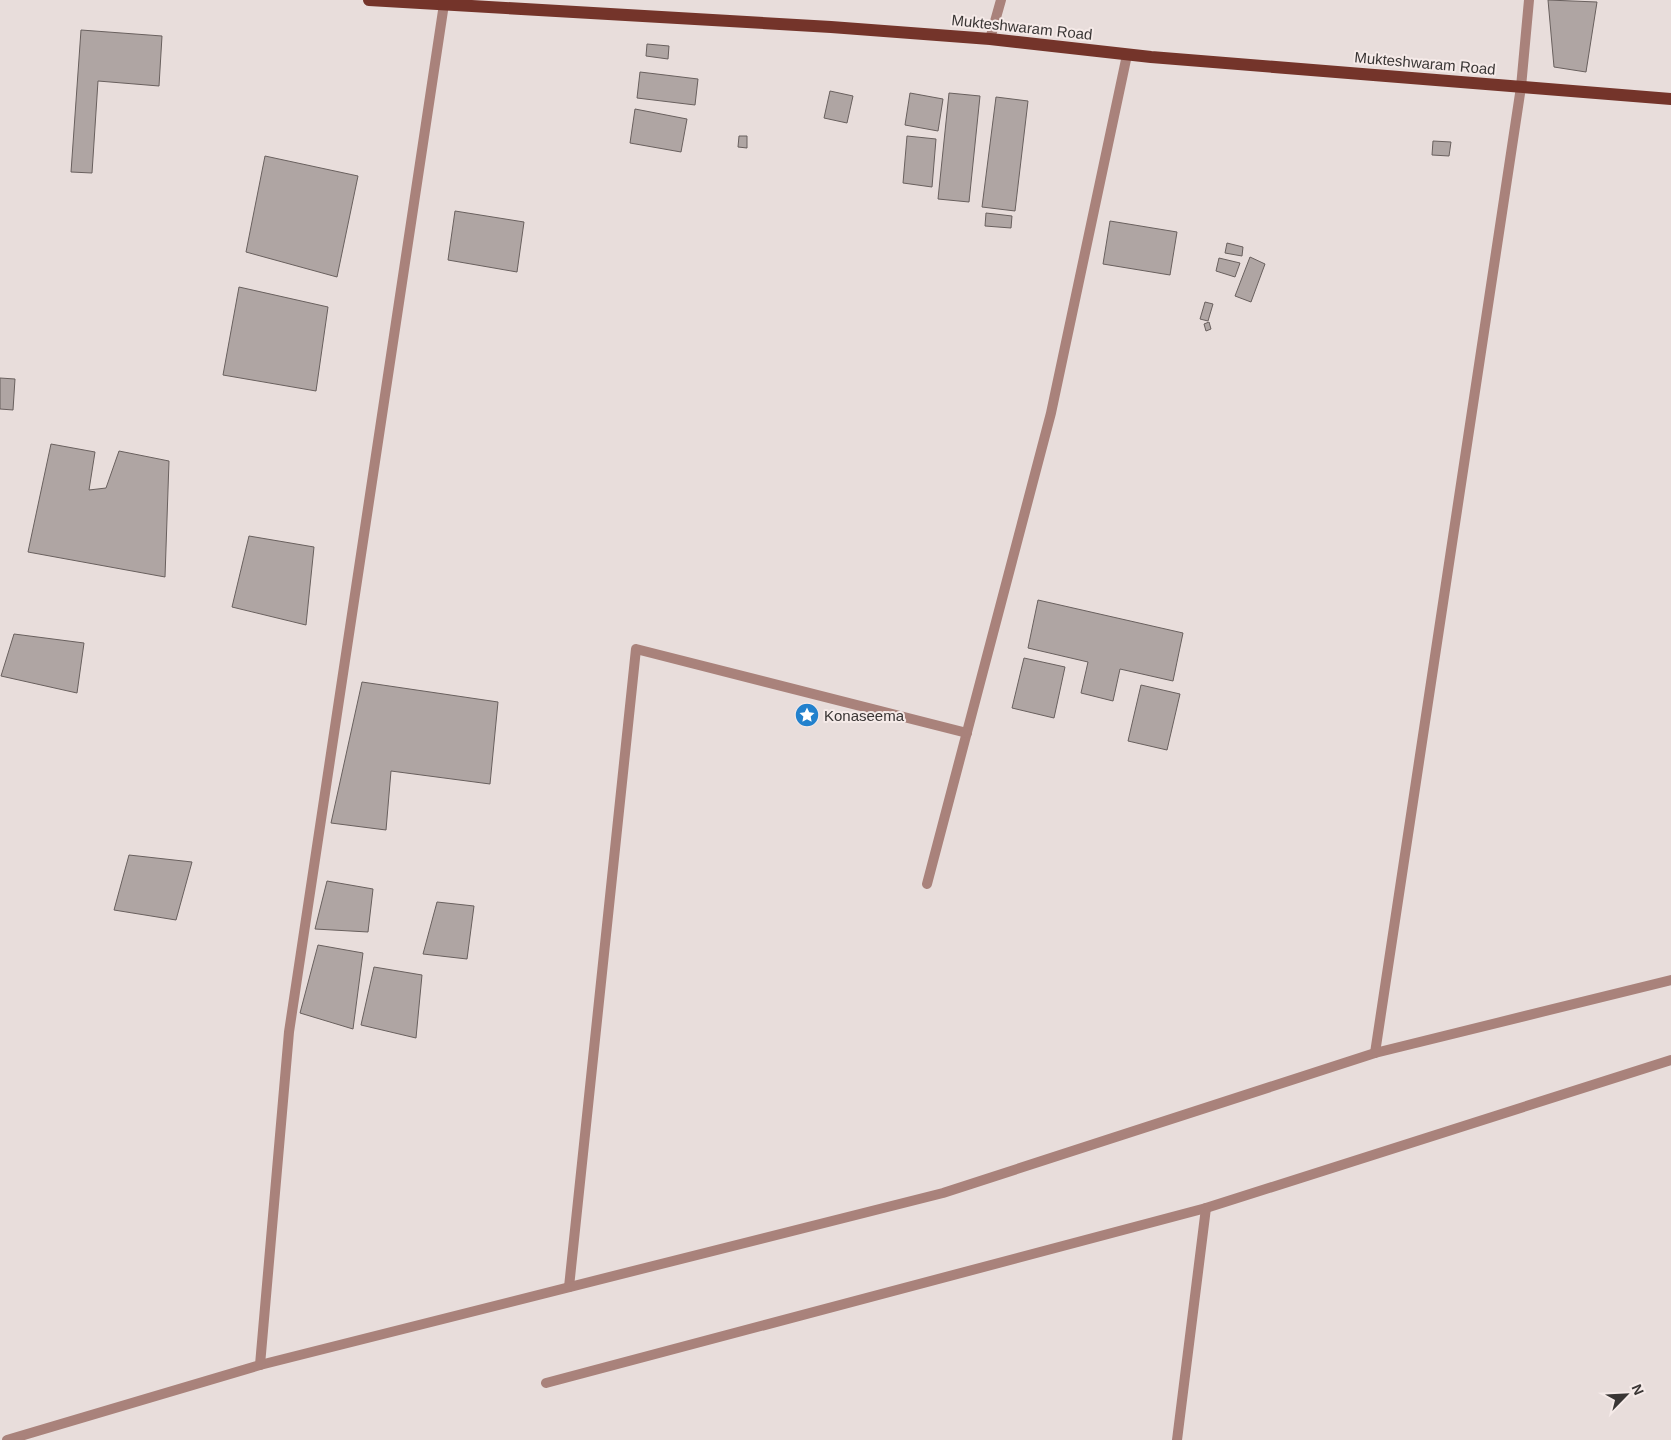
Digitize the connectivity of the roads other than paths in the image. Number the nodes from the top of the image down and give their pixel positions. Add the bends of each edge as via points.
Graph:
1 (369, 0) edge
2 (1002, 0) edge
3 (1529, 0) edge
4 (444, 4) junction
5 (990, 39) junction
6 (1127, 55) junction
7 (1521, 87) junction
8 (1671, 99) edge
9 (967, 733) junction
10 (927, 884) dead end
11 (1671, 980) edge
12 (1375, 1053) junction
13 (1671, 1060) edge
14 (1206, 1208) junction
15 (569, 1287) junction
16 (260, 1365) junction
17 (546, 1382) dead end
18 (7, 1440) edge
19 (1177, 1440) edge

1 - 4 main road, Mukteshwaram Road
2 - 5 street
3 - 7 street
4 - 5 main road, Mukteshwaram Road
4 - 16 street via 289,1032
5 - 6 main road, Mukteshwaram Road
6 - 7 main road, Mukteshwaram Road
6 - 9 street via 1050,413
7 - 8 main road, Mukteshwaram Road
7 - 12 street
9 - 10 street
9 - 15 street via 636,649
11 - 12 street
12 - 15 street via 943,1193
13 - 14 street
14 - 17 street
14 - 19 street
15 - 16 street
16 - 18 street

